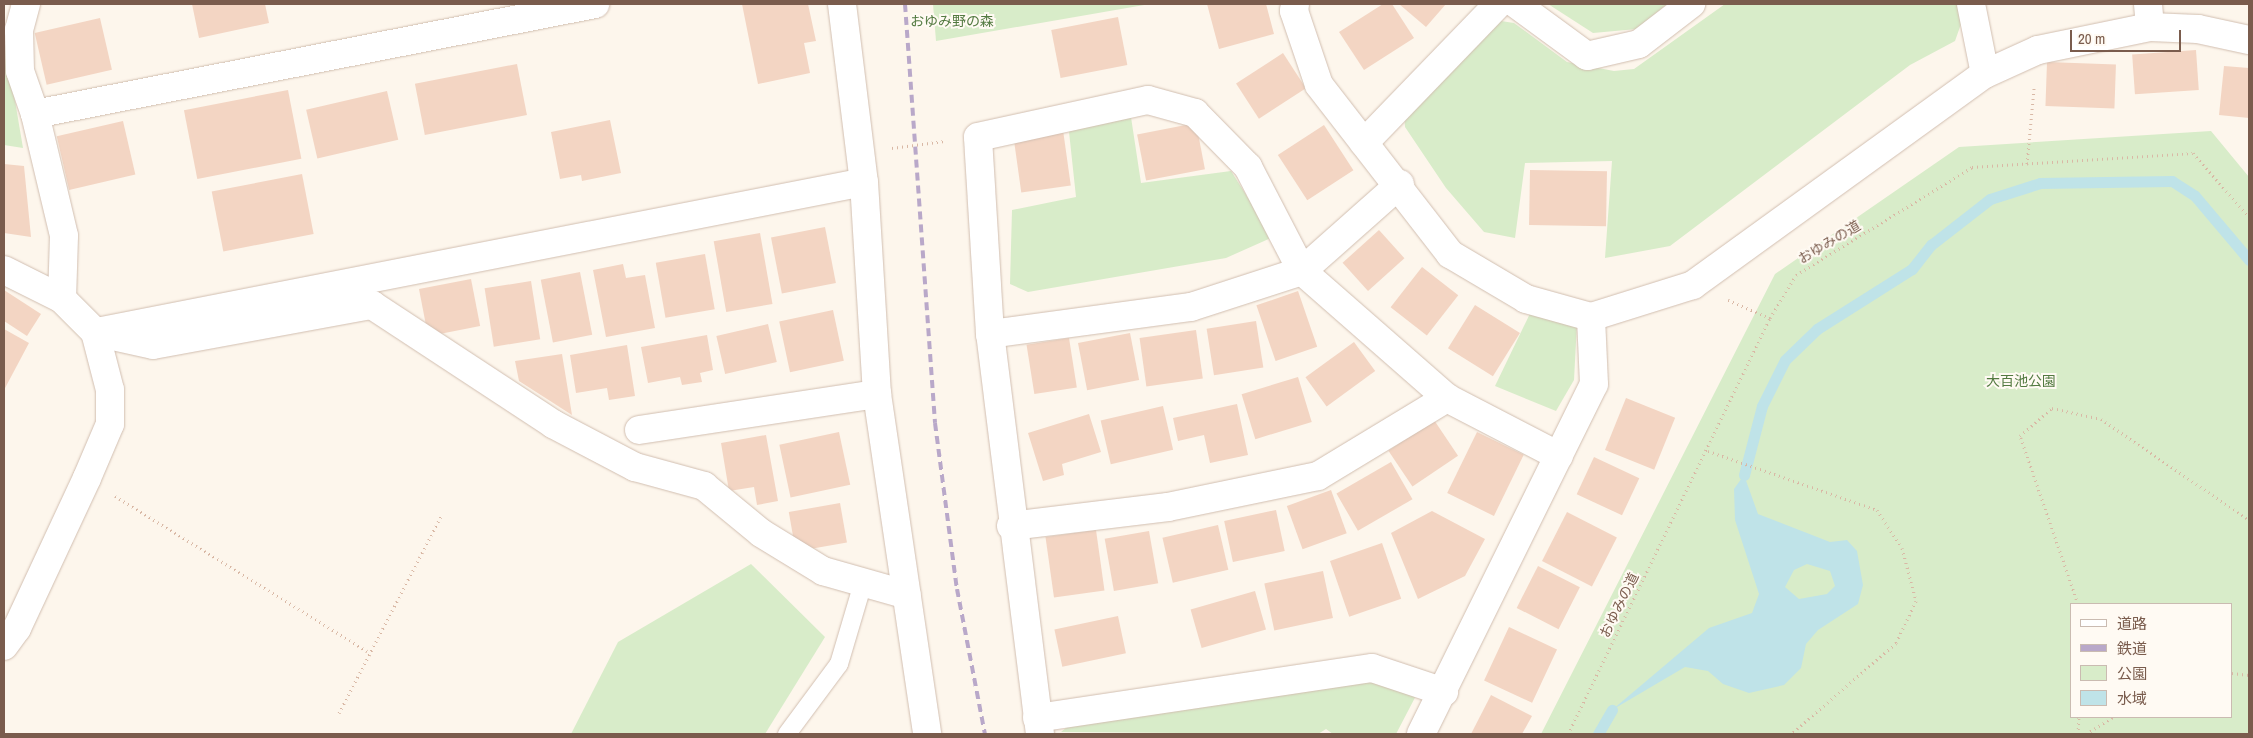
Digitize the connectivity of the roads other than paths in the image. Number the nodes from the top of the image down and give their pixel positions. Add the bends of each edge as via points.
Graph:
1 (26, 4) edge
2 (595, 4) edge
3 (842, 4) edge
4 (1295, 4) edge
5 (1498, 4) edge
6 (1516, 4) edge
7 (1691, 4) edge
8 (1971, 4) edge
9 (2149, 15) edge
10 (2249, 40) edge
11 (1985, 74) junction
12 (35, 114) junction
13 (1364, 143) junction
14 (864, 182) junction
15 (1400, 184) junction
16 (4, 270) edge
17 (1302, 272) junction
18 (62, 299) junction
19 (1591, 317) junction
20 (95, 332) junction
21 (990, 334) junction
22 (877, 394) junction
23 (1447, 398) junction
24 (639, 430) dead end
25 (1559, 456) junction
26 (1011, 526) junction
27 (863, 583) junction
28 (907, 595) junction
29 (4, 646) edge
30 (1444, 692) junction
31 (1039, 726) edge
32 (787, 734) edge
33 (927, 734) edge
34 (1421, 734) edge

1 - 12 street via 19,30 20,71
2 - 12 street
3 - 14 street
4 - 13 street via 1319,85
5 - 13 street
6 - 7 street via 1586,56 1639,44
8 - 11 street
9 - 10 street
9 - 11 street via 2038,50
11 - 19 street via 1693,285
12 - 18 street via 64,236
13 - 15 street
14 - 20 street
14 - 22 street
15 - 17 street
15 - 19 street via 1450,254 1526,299
16 - 18 street
17 - 21 street via 1190,307
17 - 21 street via 1248,167 1195,113 1148,100 978,137
17 - 23 street
18 - 20 street
19 - 25 street via 1594,384
20 - 27 street via 153,345 372,305 553,424 635,467 704,486 761,533 823,571
20 - 29 street via 110,390 110,424 17,628
21 - 26 street
22 - 24 street
22 - 28 street
23 - 25 street
23 - 26 street via 1318,476 1168,507
25 - 30 street
26 - 31 street
27 - 28 street
27 - 32 lane via 840,664
28 - 33 street
30 - 31 street via 1372,668
30 - 34 street

